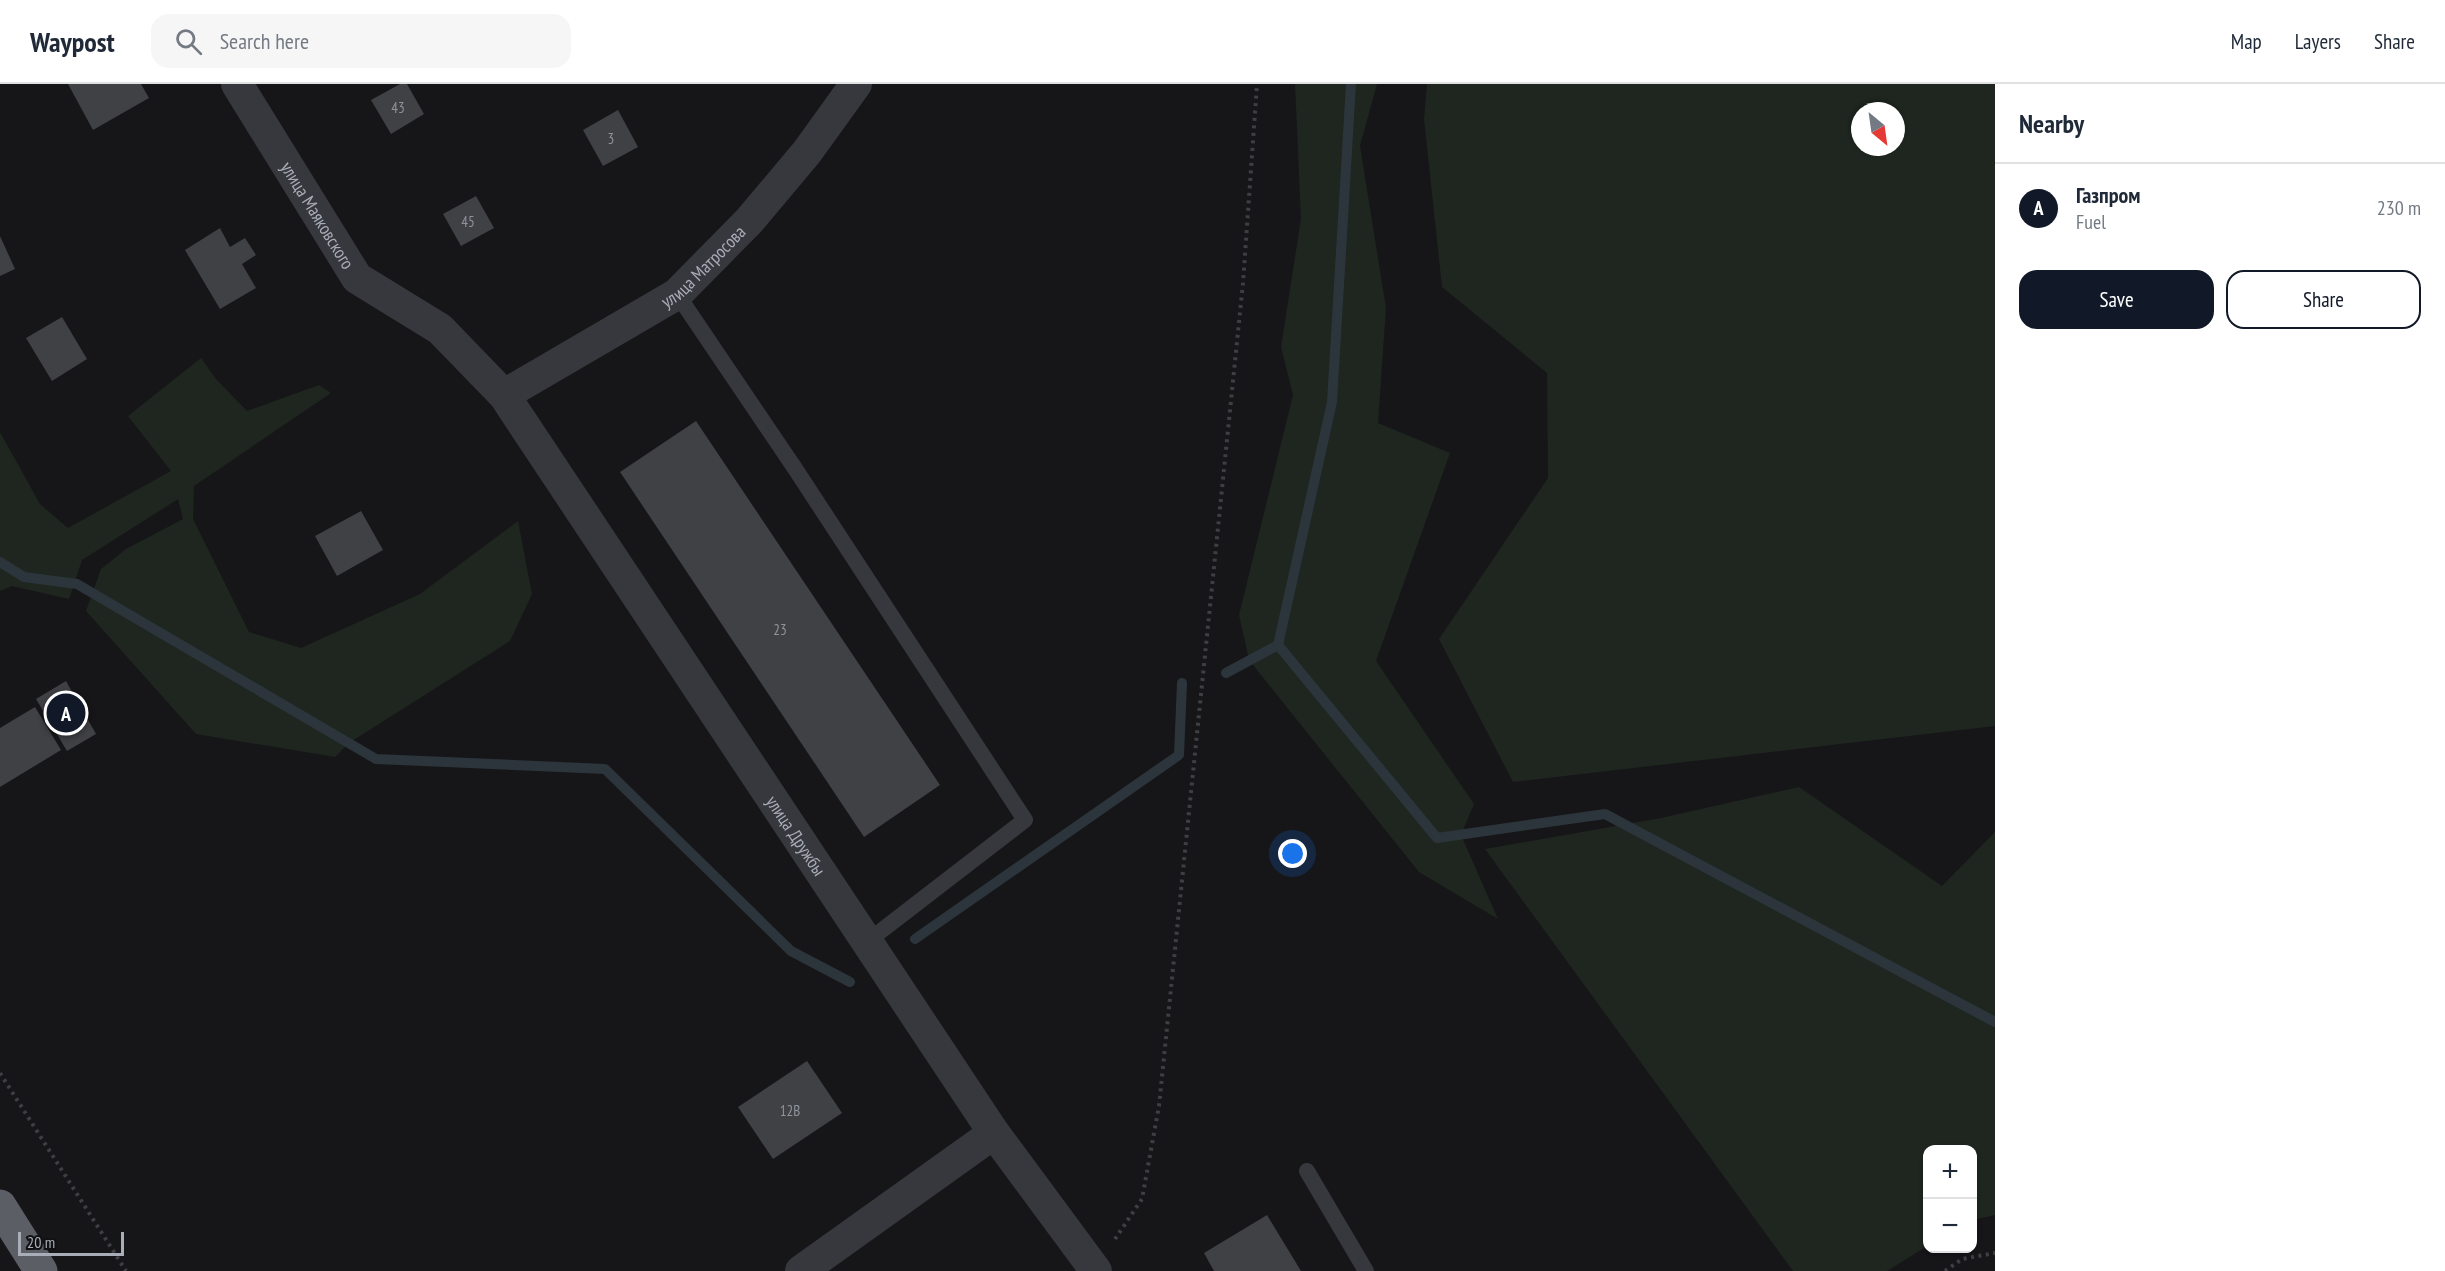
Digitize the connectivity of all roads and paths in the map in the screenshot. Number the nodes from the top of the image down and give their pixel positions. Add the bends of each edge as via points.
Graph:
1 (237, 84) edge
2 (856, 84) edge
3 (1257, 84) edge
4 (677, 294) junction
5 (504, 395) junction
6 (868, 941) junction
7 (0, 1073) edge
8 (994, 1133) junction
9 (1307, 1171) dead end
10 (0, 1206) edge
11 (1995, 1253) edge
12 (1095, 1270) edge
13 (41, 1271) edge
14 (126, 1271) edge
15 (801, 1271) edge
16 (1366, 1271) edge
17 (1945, 1271) edge

1 - 5 street, улица Маяковского via 357,278 440,329
2 - 4 street, улица Матросова via 749,222
3 - 12 path via 1243,283 1159,1106 1142,1199
4 - 5 street, улица Матросова
4 - 6 lane via 1025,820
5 - 6 street, улица Дружбы
6 - 8 street, улица Дружбы
7 - 14 path
8 - 12 street, улица Дружбы
8 - 15 street
9 - 16 lane
10 - 13 highway
11 - 17 path via 1962,1259

